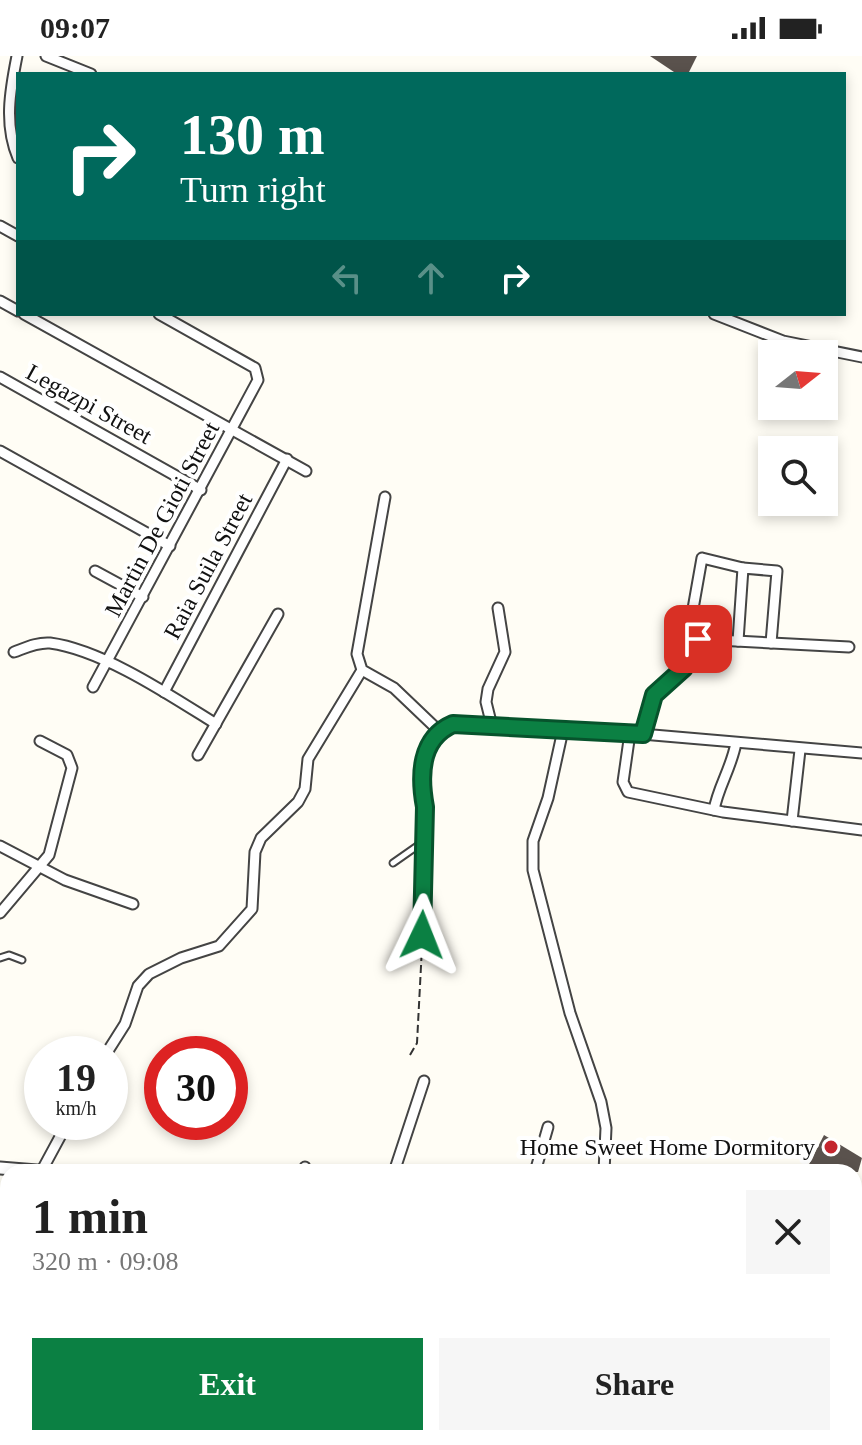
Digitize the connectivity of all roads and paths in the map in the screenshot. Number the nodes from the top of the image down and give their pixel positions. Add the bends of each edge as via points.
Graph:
1 (17, 56) edge
2 (46, 56) edge
3 (86, 72) edge
4 (16, 153) edge
5 (163, 316) edge
6 (719, 316) edge
7 (41, 318) edge
8 (862, 357) edge
9 (0, 377) edge
10 (234, 428) junction
11 (0, 451) edge
12 (287, 459) junction
13 (306, 471) dead end
14 (201, 490) junction
15 (385, 497) dead end
16 (170, 546) junction
17 (743, 568) junction
18 (95, 571) dead end
19 (143, 597) junction
20 (498, 608) dead end
21 (278, 614) dead end
22 (698, 639) junction
23 (738, 641) junction
24 (771, 643) junction
25 (849, 647) dead end
26 (14, 652) dead end
27 (108, 663) junction
28 (362, 670) junction
29 (93, 687) dead end
30 (164, 692) junction
31 (216, 724) junction
32 (492, 726) junction
33 (438, 730) junction
34 (563, 730) junction
35 (630, 733) junction
36 (643, 734) junction
37 (40, 741) dead end
38 (736, 743) junction
39 (800, 750) junction
40 (862, 753) edge
41 (198, 755) dead end
42 (714, 810) junction
43 (792, 821) junction
44 (862, 830) edge
45 (423, 842) junction
46 (0, 846) edge
47 (393, 863) dead end
48 (38, 865) junction
49 (133, 904) dead end
50 (0, 913) edge
51 (422, 935) joint
52 (0, 958) edge
53 (22, 960) dead end
54 (117, 1036) edge
55 (410, 1055) dead end
56 (424, 1081) dead end
57 (548, 1127) dead end
58 (58, 1140) edge
59 (45, 1164) edge
60 (397, 1164) edge
61 (537, 1164) edge
62 (604, 1164) edge

1 - 4 street via 8,99
2 - 3 street
5 - 10 street, Martin De Gioti Street via 255,368 258,380
6 - 8 street via 783,341
7 - 10 street
9 - 14 street, Legazpi Street
10 - 12 street
10 - 14 street, Martin De Gioti Street
11 - 16 street
12 - 13 street
12 - 30 street, Raia Suila Street
14 - 16 street, Martin De Gioti Street
15 - 28 street via 358,637
16 - 19 street, Martin De Gioti Street
17 - 22 street via 702,558 688,637
17 - 23 street
17 - 24 street via 777,571
18 - 19 street
19 - 27 street, Martin De Gioti Street
20 - 32 street via 505,652 488,689
21 - 31 street
22 - 23 street
22 - 36 street via 684,668 654,695
23 - 24 street
24 - 25 street
26 - 27 street via 50,643
27 - 29 street, Martin De Gioti Street
27 - 30 street
28 - 33 street via 394,688
28 - 54 street via 308,759 298,802 261,838 255,852 252,909 219,946 149,974 138,986
30 - 31 street
31 - 41 street
32 - 33 street via 453,724
32 - 34 street
33 - 45 street via 426,754
34 - 35 street
34 - 62 street via 533,841 533,870 570,1013 601,1102
35 - 36 street
35 - 42 street via 623,782 628,792
36 - 38 street
37 - 48 street via 67,755 72,768 52,848
38 - 39 street
38 - 42 street
39 - 40 street
39 - 43 street
42 - 43 street
43 - 44 street
45 - 47 lane
45 - 51 street
46 - 48 street
48 - 49 street
48 - 50 street
51 - 55 path via 417,1043
52 - 53 lane
56 - 60 street
57 - 61 street
58 - 59 street

